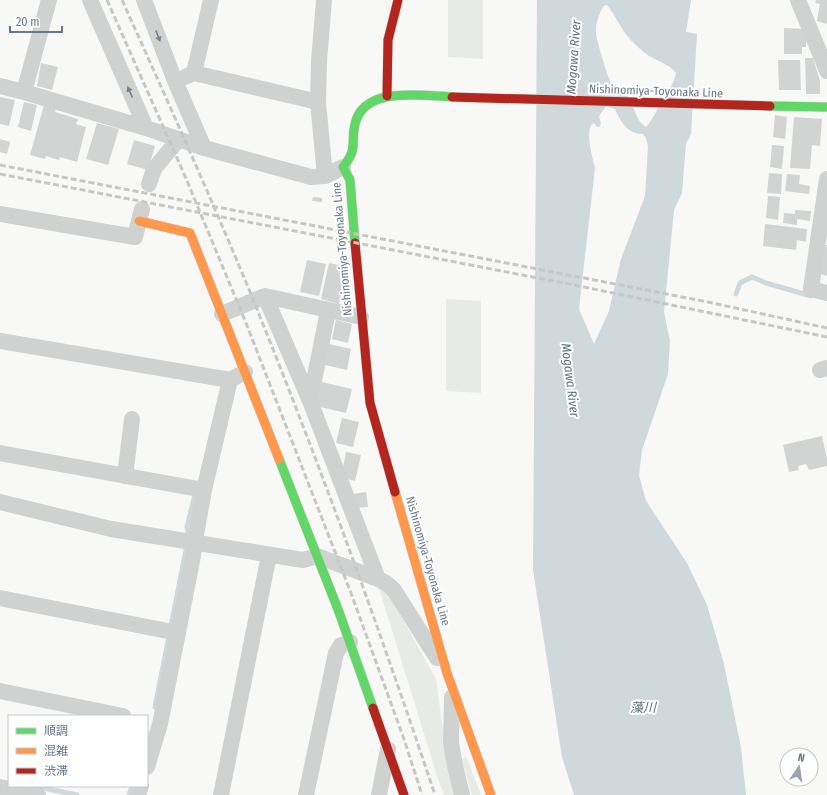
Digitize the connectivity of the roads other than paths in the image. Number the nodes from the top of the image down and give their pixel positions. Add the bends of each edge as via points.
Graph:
1 (49, 0) edge
2 (90, 0) edge
3 (144, 0) edge
4 (211, 0) edge
5 (324, 0) edge
6 (398, 0) edge
7 (798, 0) edge
8 (827, 69) edge
9 (194, 73) junction
10 (175, 81) junction
11 (0, 86) edge
12 (24, 92) junction
13 (387, 96) junction
14 (318, 102) junction
15 (827, 107) edge
16 (146, 128) junction
17 (178, 140) junction
18 (204, 148) junction
19 (342, 167) junction
20 (325, 176) junction
21 (150, 184) dead end
22 (826, 190) edge
23 (0, 214) edge
24 (141, 215) joint
25 (827, 293) edge
26 (265, 296) junction
27 (328, 310) junction
28 (222, 314) junction
29 (361, 317) junction
30 (0, 341) edge
31 (245, 372) junction
32 (230, 380) junction
33 (310, 401) junction
34 (132, 419) dead end
35 (0, 453) edge
36 (125, 476) junction
37 (204, 490) junction
38 (0, 502) edge
39 (194, 544) junction
40 (269, 555) junction
41 (317, 556) junction
42 (378, 579) junction
43 (0, 598) edge
44 (178, 633) junction
45 (350, 642) junction
46 (450, 680) junction
47 (0, 691) edge
48 (118, 715) edge
49 (154, 722) edge
50 (388, 749) junction
51 (148, 761) edge
52 (0, 787) edge
53 (38, 795) edge
54 (221, 795) edge
55 (306, 795) edge
56 (379, 795) edge
57 (404, 795) edge
58 (462, 795) edge
59 (491, 795) edge

1 - 12 street
16 -> 2 street
3 -> 10 street
4 - 9 street
5 - 14 street
6 - 13 main road via 388,40
7 - 8 street
9 - 10 street
9 - 14 street
10 - 18 street
11 - 12 street
12 - 16 street
13 - 15 main road, Nishinomiya-Toyonaka Line
13 - 19 main road, Nishinomiya-Toyonaka Line via 371,101 364,107 354,125 352,154
14 - 20 street
16 - 17 street
17 - 18 street
17 - 21 street via 154,168
18 - 20 street via 311,177
19 - 20 street
19 - 29 main road, Nishinomiya-Toyonaka Line via 350,180
22 - 25 street via 811,289
23 - 24 street via 135,237
24 - 28 main road via 190,233
26 - 27 street
26 - 28 street
26 - 33 street
27 - 29 street
27 - 33 street
28 - 31 main road
29 - 46 main road, Nishinomiya-Toyonaka Line via 370,403
30 - 32 street
31 - 32 street
31 - 41 main road
32 - 37 street
33 - 42 street
34 - 36 street
35 - 36 street
36 - 37 street
37 - 39 street
38 - 39 street via 111,529
39 - 40 street via 209,544
39 - 44 street
40 - 41 street via 303,560
40 - 54 street
41 - 42 street
41 - 45 main road
42 - 46 street via 386,583 400,598
43 - 44 street
44 - 49 street
45 - 50 main road
45 - 55 street via 341,646 336,653
46 - 58 street via 451,743
46 - 59 main road, Nishinomiya-Toyonaka Line
47 - 48 street
49 - 51 street
50 - 56 street
50 - 57 main road
52 - 53 street

